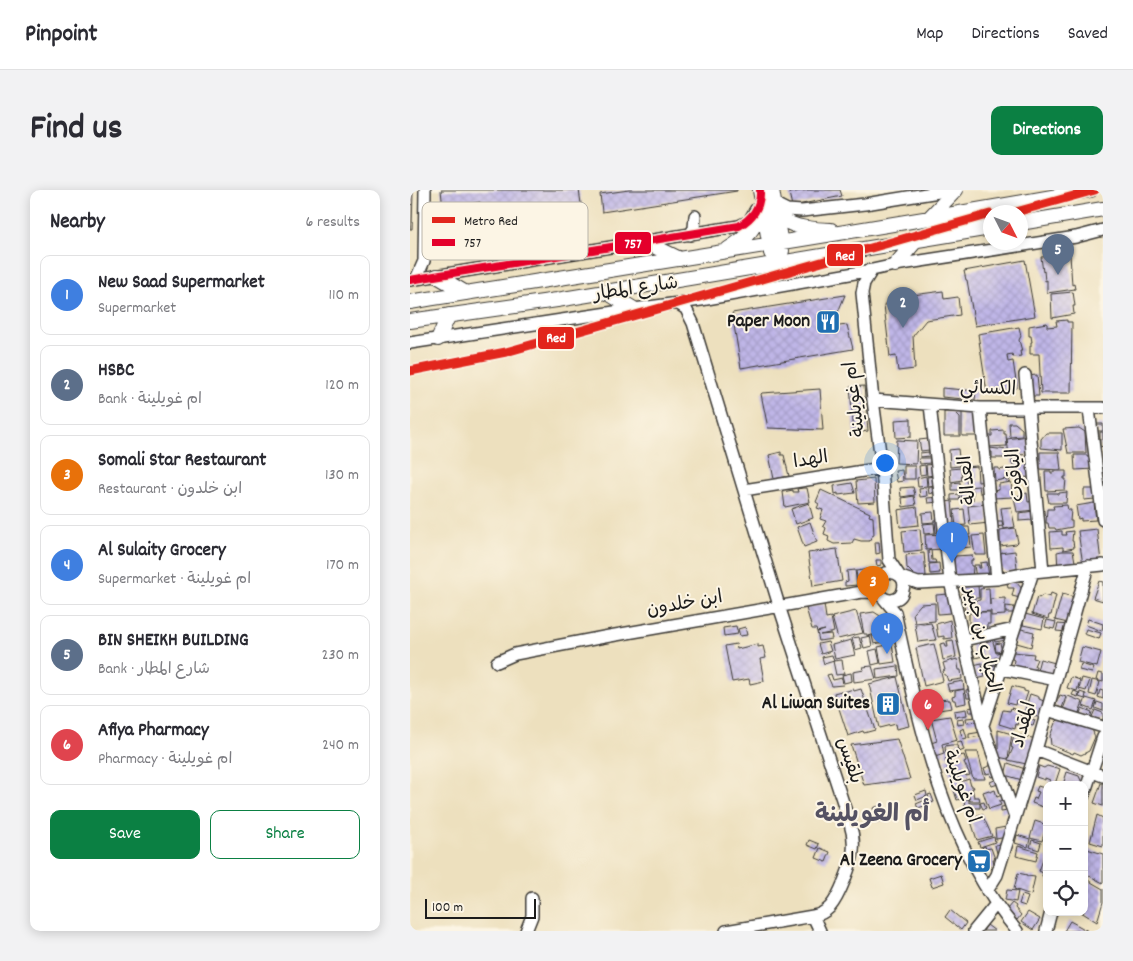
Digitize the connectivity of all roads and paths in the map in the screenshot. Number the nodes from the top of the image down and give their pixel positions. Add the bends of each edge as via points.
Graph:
1 (951, 190) edge
2 (956, 190) edge
3 (1090, 190) edge
4 (898, 194) edge
5 (767, 196) edge
6 (1103, 209) edge
7 (695, 216) dead end
8 (929, 218) junction
9 (1028, 222) edge
10 (983, 229) edge
11 (1103, 230) edge
12 (850, 231) junction
13 (690, 235) junction
14 (645, 242) junction
15 (916, 242) junction
16 (588, 251) edge
17 (725, 251) junction
18 (776, 254) junction
19 (680, 259) junction
20 (535, 260) edge
21 (424, 261) joint
22 (895, 265) junction
23 (872, 270) junction
24 (847, 274) junction
25 (437, 276) junction
26 (413, 279) edge
27 (609, 291) junction
28 (466, 293) junction
29 (862, 293) junction
30 (701, 300) junction
31 (410, 302) edge
32 (677, 303) junction
33 (634, 309) junction
34 (449, 315) junction
35 (410, 321) edge
36 (693, 323) junction
37 (438, 339) junction
38 (410, 343) edge
39 (1025, 375) dead end
40 (873, 400) junction
41 (930, 405) junction
42 (980, 408) junction
43 (1103, 408) edge
44 (1028, 409) junction
45 (1089, 409) junction
46 (882, 468) junction
47 (744, 490) junction
48 (1103, 520) edge
49 (889, 560) junction
50 (1103, 565) edge
51 (1088, 566) junction
52 (1038, 572) junction
53 (900, 576) junction
54 (879, 579) junction
55 (997, 579) junction
56 (950, 581) junction
57 (918, 583) junction
58 (862, 592) junction
59 (901, 595) junction
60 (881, 596) junction
61 (780, 605) junction
62 (895, 612) junction
63 (1014, 629) junction
64 (964, 640) junction
65 (497, 658) dead end
66 (1002, 669) junction
67 (1056, 680) junction
68 (1047, 710) junction
69 (983, 726) junction
70 (1103, 727) edge
71 (1103, 737) edge
72 (1036, 750) junction
73 (1091, 772) junction
74 (1103, 776) edge
75 (1088, 782) edge
76 (1015, 817) junction
77 (986, 891) junction
78 (532, 898) dead end
79 (996, 904) junction
80 (813, 916) junction
81 (1050, 916) edge
82 (755, 928) edge
83 (1045, 929) edge
84 (526, 931) edge
85 (726, 931) edge
86 (820, 931) edge
87 (974, 931) edge
88 (1017, 931) edge

1 - 4 street
2 - 8 main road
3 - 8 main road, شارع المطار
4 - 5 street via 840,208 794,212
5 - 12 main road via 782,217 793,225
5 - 13 street via 753,216 739,226
5 - 17 main road via 752,231
5 - 18 main road
6 - 9 main road
7 - 13 street
8 - 12 main road, شارع المطار
10 - 15 main road, شارع المطار
11 - 22 street, شارع المطار
12 - 18 main road, شارع المطار
13 - 14 street
14 - 16 street
14 - 19 main road
15 - 18 main road, شارع المطار
15 - 22 main road
17 - 18 main road, شارع المطار
17 - 19 main road, شارع المطار
18 - 27 main road, شارع المطار
19 - 28 main road, شارع المطار
20 - 25 street
21 - 25 street
21 - 26 street
22 - 23 street, شارع المطار
23 - 24 street, شارع المطار
23 - 29 street, ام غويلينة
24 - 29 street
24 - 30 street, شارع المطار
25 - 26 street
25 - 28 main road
27 - 33 main road
27 - 34 main road, شارع المطار
28 - 31 main road, شارع المطار
29 - 40 street, ام غويلينة
30 - 32 street, شارع المطار
30 - 36 street
32 - 33 street, شارع المطار
32 - 36 street via 686,309
33 - 37 street, شارع المطار
34 - 35 main road, شارع المطار
34 - 37 main road
36 - 47 street, بلقيس
37 - 38 street, شارع المطار
39 - 44 street, الياقوت
40 - 41 street, الكسائي
40 - 46 street, ام غويلينة
41 - 42 street, الكسائي
41 - 56 street, الحباب بن جبير
42 - 44 street, الكسائي
42 - 55 street, العدالة
43 - 45 street, الكسائي
44 - 45 street, الكسائي
44 - 52 street, الياقوت
45 - 48 street
46 - 47 street, الهدا
46 - 49 street, ام غويلينة
47 - 61 street, بلقيس
49 - 53 street, ام غويلينة
49 - 54 street
50 - 51 street
51 - 52 street
51 - 67 street, المقداد
52 - 55 street
52 - 63 street, الياقوت
53 - 54 street via 890,572
53 - 57 street
53 - 59 street via 904,582
54 - 58 street, ابن خلدون
54 - 60 street via 876,588
55 - 56 street
56 - 57 street
56 - 64 street, الحباب بن جبير
57 - 59 street
58 - 60 street, ابن خلدون
58 - 61 street, ابن خلدون
59 - 60 street via 894,600
59 - 62 street, ام غويلينة
60 - 62 street, ام غويلينة
61 - 65 street, ابن خلدون
61 - 80 street, بلقيس via 853,838 851,860 833,903
62 - 77 street, ام غويلينة via 917,714 934,773
63 - 64 street
63 - 66 street, الياقوت
64 - 69 street, الحباب بن جبير
66 - 67 street
66 - 69 street, الياقوت
67 - 68 street, المقداد
68 - 70 street
68 - 72 street, المقداد
69 - 76 street, الحباب بن جبير
71 - 73 street
72 - 73 street
72 - 76 street, المقداد
73 - 74 street
73 - 75 street
76 - 77 street, المقداد via 997,875
77 - 79 street, ام غويلينة
78 - 84 street via 531,920
79 - 87 street
79 - 88 street, ام غويلينة
80 - 82 street
80 - 86 street
81 - 83 street
82 - 85 street

